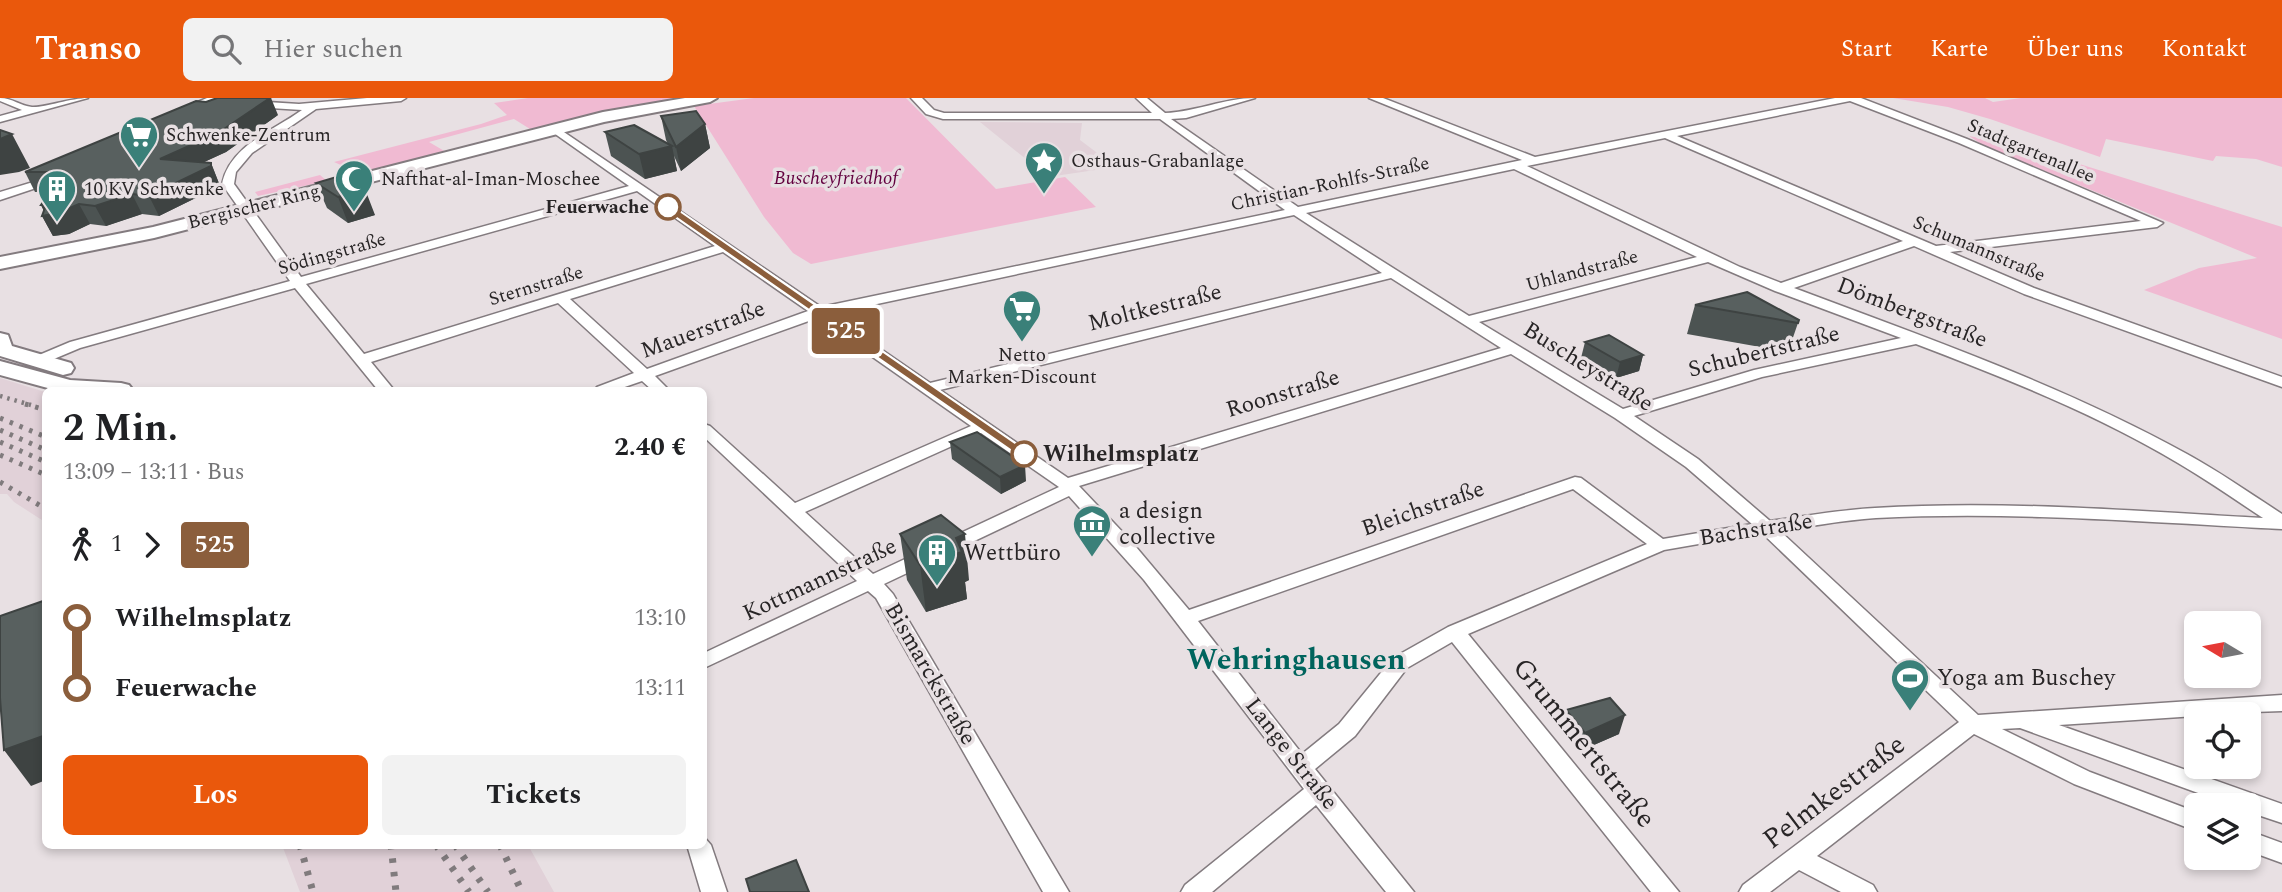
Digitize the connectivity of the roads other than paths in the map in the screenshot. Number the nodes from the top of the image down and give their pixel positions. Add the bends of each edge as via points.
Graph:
1 (0, 98) edge
2 (83, 98) edge
3 (401, 98) edge
4 (710, 98) edge
5 (916, 98) edge
6 (1141, 98) edge
7 (1250, 98) edge
8 (1374, 98) edge
9 (1851, 98) edge
10 (215, 99) edge
11 (244, 103) edge
12 (313, 106) junction
13 (33, 111) junction
14 (1162, 116) junction
15 (174, 118) edge
16 (0, 119) edge
17 (555, 129) junction
18 (1667, 135) junction
19 (1534, 161) junction
20 (1516, 165) junction
21 (42, 169) edge
22 (69, 172) edge
23 (0, 186) edge
24 (638, 187) junction
25 (0, 195) edge
26 (244, 209) junction
27 (1295, 211) junction
28 (1913, 242) junction
29 (724, 247) junction
30 (1932, 250) junction
31 (1707, 258) junction
32 (0, 263) edge
33 (1393, 274) junction
34 (299, 284) junction
35 (1780, 288) junction
36 (560, 298) junction
37 (819, 312) junction
38 (1467, 321) junction
39 (1919, 340) junction
40 (1513, 349) junction
41 (1, 352) edge
42 (360, 360) junction
43 (37, 361) junction
44 (645, 376) junction
45 (2282, 382) edge
46 (98, 387) joint
47 (383, 387) edge
48 (611, 387) edge
49 (657, 387) edge
50 (928, 388) junction
51 (1621, 415) junction
52 (983, 426) junction
53 (707, 432) edge
54 (1063, 489) junction
55 (793, 511) junction
56 (2282, 523) edge
57 (1766, 527) junction
58 (1660, 545) junction
59 (872, 584) junction
60 (1187, 618) junction
61 (1455, 632) junction
62 (707, 661) edge
63 (2282, 703) edge
64 (2020, 720) junction
65 (1973, 723) junction
66 (1301, 768) junction
67 (1318, 790) junction
68 (2282, 814) edge
69 (2184, 818) edge
70 (2261, 845) edge
71 (700, 849) edge
72 (2282, 853) edge
73 (1797, 857) junction
74 (713, 892) edge
75 (1056, 892) edge
76 (1194, 892) edge
77 (1401, 892) edge
78 (1666, 892) edge
79 (1752, 892) edge
80 (1864, 892) edge

1 - 13 street
2 - 13 street
3 - 12 street
4 - 17 main road, Bergischer Ring
5 - 14 street via 930,112 943,116
6 - 14 street, Buscheystraße
7 - 14 street via 1186,115
8 - 19 street
9 - 18 street, Christian-Rohlfs-Straße
9 - 30 street, Stadtgartenallee via 2157,223
10 - 15 street
11 - 12 street
12 - 26 street via 237,159 228,184
13 - 16 street
14 - 27 street, Buscheystraße
17 - 24 street, Lange Straße
17 - 26 main road, Bergischer Ring
18 - 19 street, Christian-Rohlfs-Straße
18 - 28 street, Schumannstraße
19 - 20 street, Christian-Rohlfs-Straße
20 - 27 street, Christian-Rohlfs-Straße
20 - 31 street, Dömbergstraße
21 - 23 street
22 - 25 street
24 - 29 street, Lange Straße
24 - 34 street, Södingstraße
26 - 32 main road, Bergischer Ring
26 - 34 street
27 - 33 street, Buscheystraße
27 - 37 street, Christian-Rohlfs-Straße
28 - 30 street, Schumannstraße
28 - 35 street
29 - 36 street, Sternstraße
29 - 37 street, Lange Straße
30 - 45 street, Schumannstraße via 2065,305
31 - 35 street, Dömbergstraße
31 - 38 street, Uhlandstraße
33 - 38 street, Buscheystraße
33 - 50 street, Moltkestraße
34 - 42 street
34 - 43 street, Södingstraße via 75,345
35 - 39 street, Dömbergstraße
36 - 42 street, Sternstraße
36 - 44 street
37 - 44 street, Mauerstraße
37 - 50 street, Lange Straße
38 - 40 street, Buscheystraße
39 - 51 street, Schubertstraße via 1759,373
39 - 56 street, Dömbergstraße via 2081,407 2182,458
40 - 51 street, Buscheystraße
40 - 54 street, Roonstraße
41 - 43 main road
41 - 46 main road via 69,387
42 - 47 street
43 - 46 main road via 89,376
44 - 48 street, Mauerstraße
44 - 49 street
50 - 52 street, Lange Straße
51 - 57 street, Buscheystraße via 1692,463
52 - 54 street, Lange Straße
52 - 55 street
53 - 55 street, Bismarckstraße
54 - 59 street, Kottmannstraße
54 - 60 street, Lange Straße via 1098,515
55 - 59 street, Bismarckstraße
56 - 57 street, Bachstraße via 1931,511 1872,513
57 - 58 street, Bachstraße
57 - 65 street, Buscheystraße
58 - 60 street, Bleichstraße via 1575,482
58 - 61 street, Bachstraße
59 - 62 street, Kottmannstraße
59 - 75 street, Bismarckstraße via 883,594
60 - 66 street, Lange Straße
61 - 66 street, Bachstraße via 1400,663 1347,730
61 - 78 street, Grummertstraße
63 - 64 street
64 - 65 street
64 - 68 street
65 - 69 street, Buscheystraße via 2081,780
65 - 73 street, Pelmkestraße
66 - 67 street, Lange Straße
67 - 76 street
67 - 77 street, Lange Straße
70 - 72 street
71 - 74 street
73 - 79 street, Pelmkestraße
73 - 80 street

